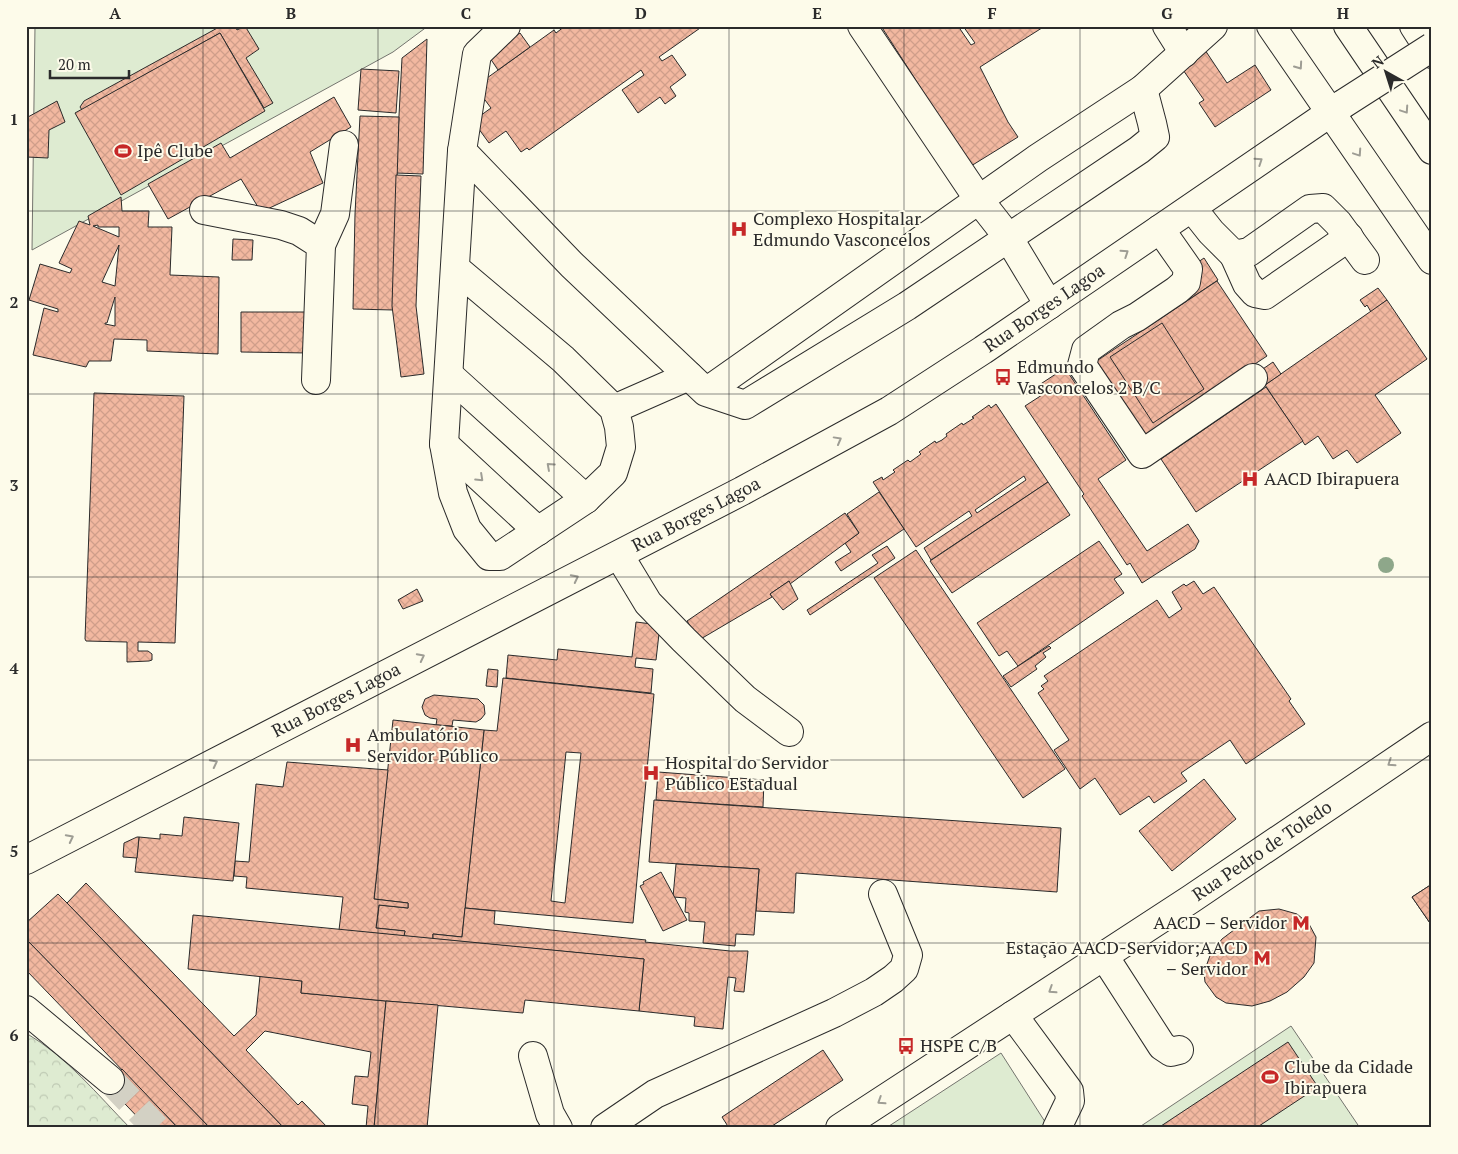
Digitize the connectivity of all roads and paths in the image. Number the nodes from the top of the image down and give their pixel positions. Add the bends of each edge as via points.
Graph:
1 (506, 26) edge
2 (862, 26) edge
3 (1167, 26) edge
4 (1213, 26) edge
5 (1271, 26) edge
6 (1348, 26) edge
7 (1414, 26) edge
8 (1432, 47) edge
9 (1184, 53) junction
10 (1432, 54) edge
11 (1143, 89) junction
12 (1337, 108) junction
13 (344, 145) dead end
14 (1432, 150) edge
15 (462, 151) junction
16 (979, 200) junction
17 (1192, 208) junction
18 (204, 210) dead end
19 (1160, 229) junction
20 (1008, 237) junction
21 (1349, 238) junction
22 (321, 244) junction
23 (1234, 255) junction
24 (1366, 260) dead end
25 (1432, 260) edge
26 (455, 268) junction
27 (1049, 305) junction
28 (449, 375) junction
29 (1253, 378) dead end
30 (316, 380) dead end
31 (698, 384) junction
32 (614, 408) junction
33 (444, 444) junction
34 (586, 499) junction
35 (538, 531) junction
36 (618, 555) junction
37 (789, 732) dead end
38 (1432, 736) edge
39 (26, 860) edge
40 (883, 894) dead end
41 (1104, 956) junction
42 (26, 1010) edge
43 (1014, 1015) junction
44 (1178, 1050) dead end
45 (533, 1056) dead end
46 (110, 1080) tunnel mouth
47 (558, 1128) edge
48 (605, 1128) edge
49 (840, 1128) edge
50 (1057, 1128) edge

1 - 15 main road via 477,54
2 - 16 main road
3 - 9 main road
4 - 9 main road
5 -> 12 main road
6 -> 14 main road
7 - 10 main road
8 - 12 main road, Rua Borges Lagoa, bridge
9 - 11 main road
11 - 16 main road
11 - 20 main road via 1154,137
17 -> 12 main road, Rua Borges Lagoa
12 -> 25 main road
13 - 22 main road via 335,214
15 - 26 main road
15 - 31 main road via 572,266
16 - 20 main road
16 - 31 main road
17 - 19 main road, Rua Borges Lagoa
17 - 23 main road
18 - 22 main road via 282,225
27 -> 19 main road, Rua Borges Lagoa
19 - 29 main road via 1188,269 1186,282 1086,350 1082,365 1142,454
20 - 27 main road
20 - 31 main road via 907,306 745,405
21 - 23 main road via 1324,208 1310,209 1249,252
21 - 23 main road via 1264,294 1254,293 1247,284
21 - 24 main road
22 - 30 main road
26 - 28 main road
26 - 32 main road via 563,359
36 -> 27 main road, Rua Borges Lagoa via 889,411
28 - 33 main road
34 -> 28 main road
31 - 32 main road
32 - 34 main road via 621,447 612,473
33 -> 35 main road
33 - 35 main road via 453,493 467,529 490,556 500,556
34 - 35 main road
36 - 37 main road via 648,603 744,699
39 -> 36 main road, Rua Borges Lagoa
38 -> 41 main road, Rua Pedro de Toledo
40 - 48 main road via 908,955 904,968 893,979 841,1010 655,1094
41 -> 43 main road, Rua Pedro de Toledo
41 - 44 main road via 1162,1046 1171,1052
42 - 46 main road
43 -> 49 main road, Rua Pedro de Toledo
43 - 50 main road via 1069,1090 1070,1101
45 - 47 main road via 550,1114

